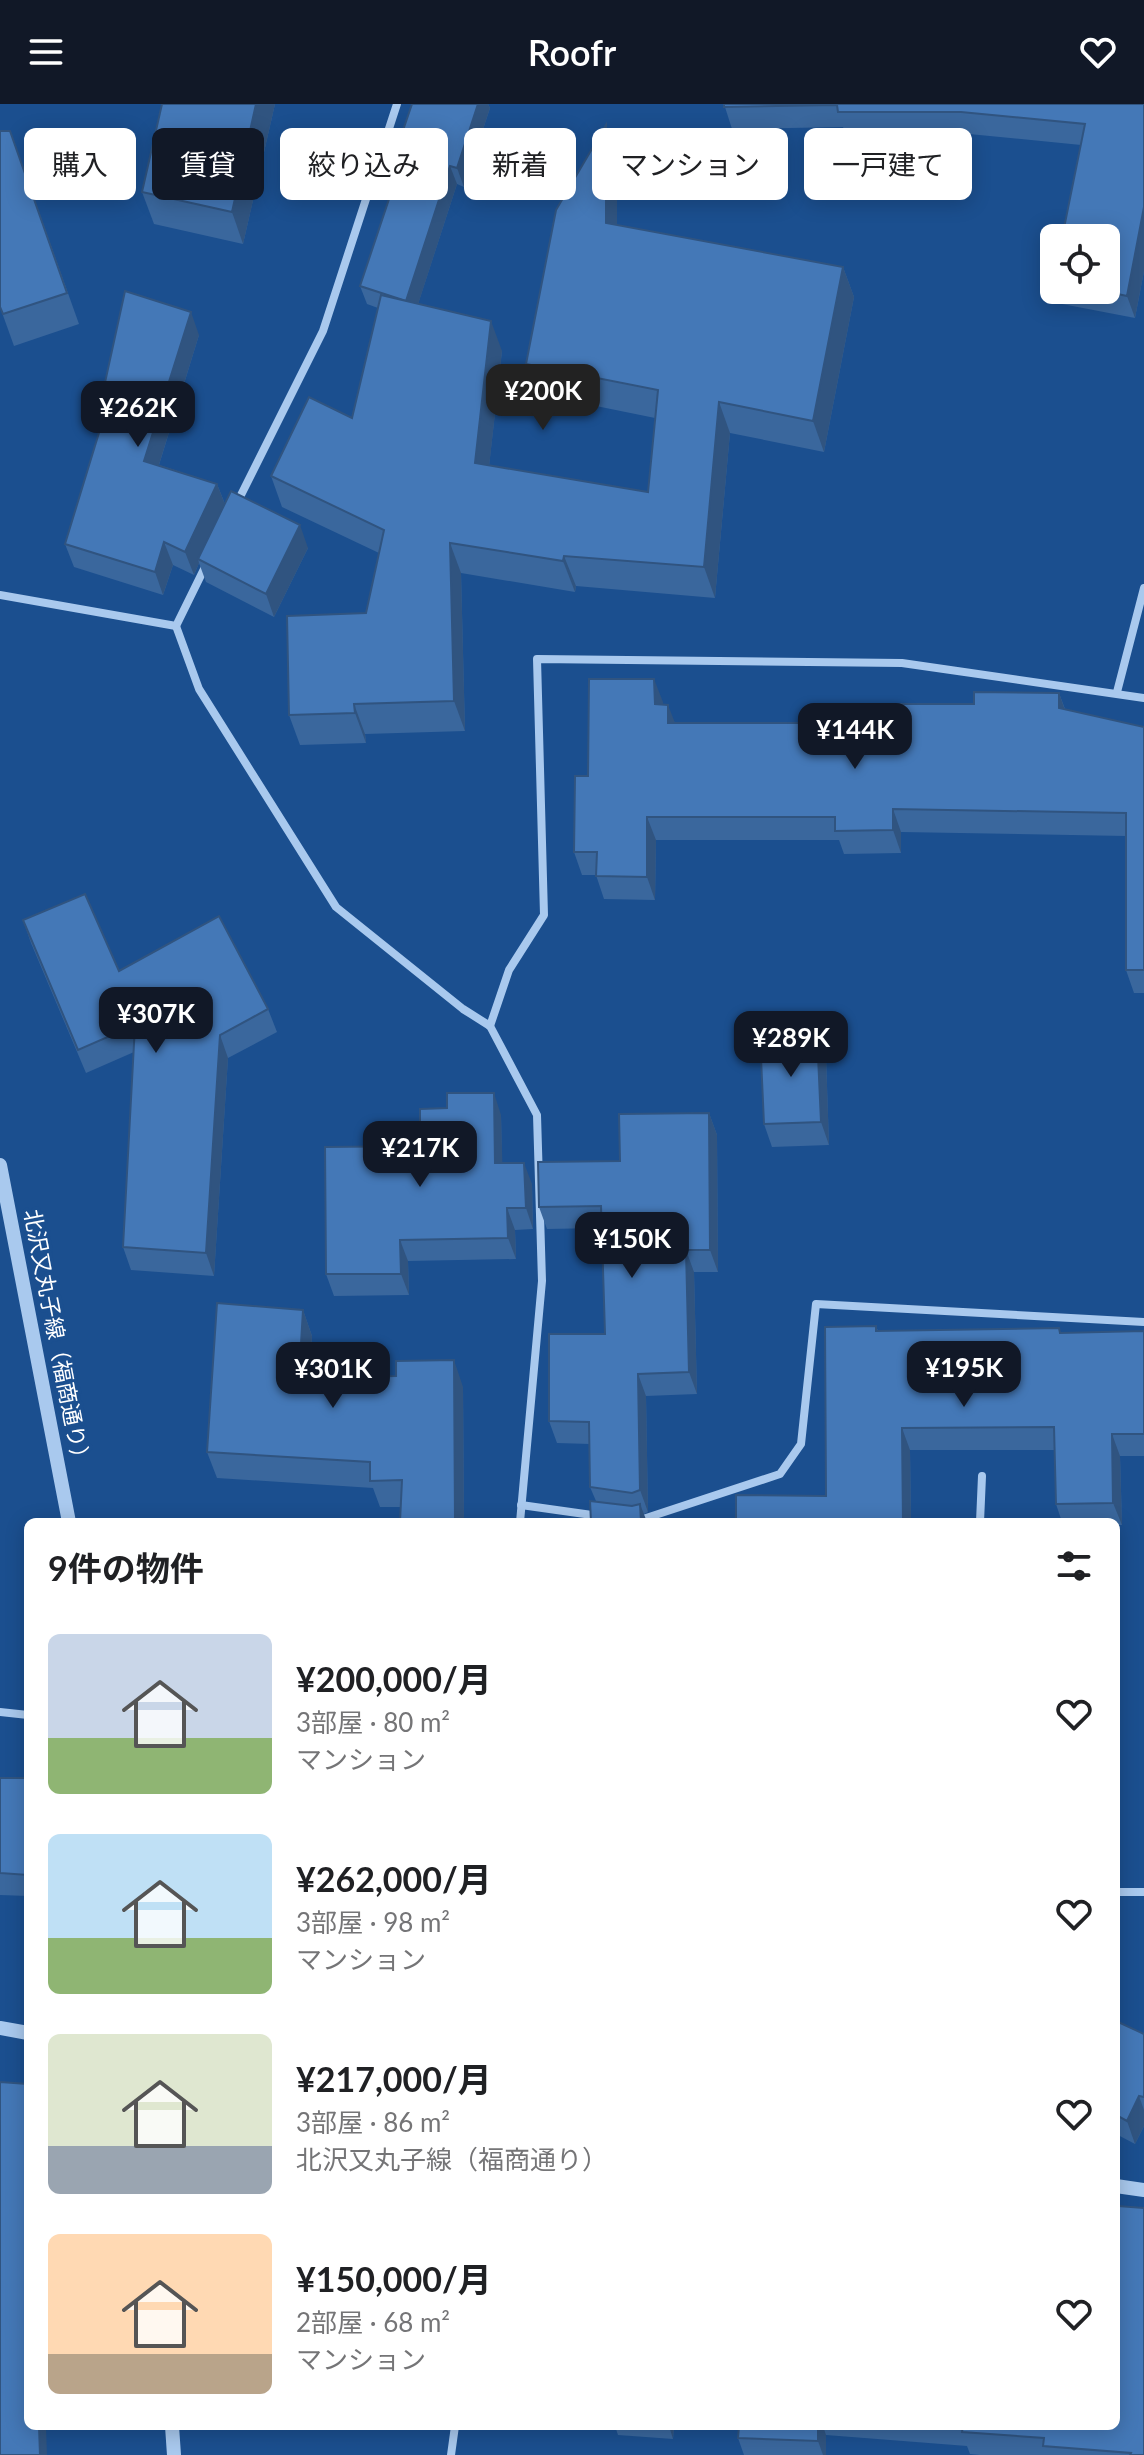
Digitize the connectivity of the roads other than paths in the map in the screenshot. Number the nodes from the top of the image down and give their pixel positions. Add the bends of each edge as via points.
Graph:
1 (397, 104) edge
2 (232, 514) edge
3 (211, 556) edge
4 (1144, 588) edge
5 (0, 595) edge
6 (176, 626) junction
7 (1117, 692) junction
8 (1144, 698) edge
9 (490, 1026) junction
10 (0, 1165) edge
11 (1144, 1322) edge
12 (982, 1476) dead end
13 (521, 1505) junction
14 (68, 1518) edge
15 (520, 1518) edge
16 (611, 1518) edge
17 (653, 1518) edge
18 (980, 1518) edge
19 (0, 1712) edge
20 (24, 1715) edge
21 (1120, 1892) edge
22 (1144, 1892) edge
23 (0, 2028) edge
24 (24, 2032) edge
25 (1120, 2187) edge
26 (1144, 2190) edge
27 (172, 2430) edge
28 (454, 2430) edge
29 (174, 2455) edge
30 (451, 2455) edge

1 - 2 street via 323,331
3 - 6 street
4 - 7 street
5 - 6 street
6 - 9 street via 199,689 336,907
7 - 8 street
7 - 9 street via 902,663 537,659 544,915 509,970
9 - 13 street via 537,1115 542,1281
10 - 14 street, 北沢又丸子線（福商通り）
11 - 17 street via 816,1304 801,1444 780,1474
12 - 18 street
13 - 15 street
13 - 16 street
19 - 20 street
21 - 22 street
23 - 24 street
25 - 26 street
27 - 29 street
28 - 30 street

